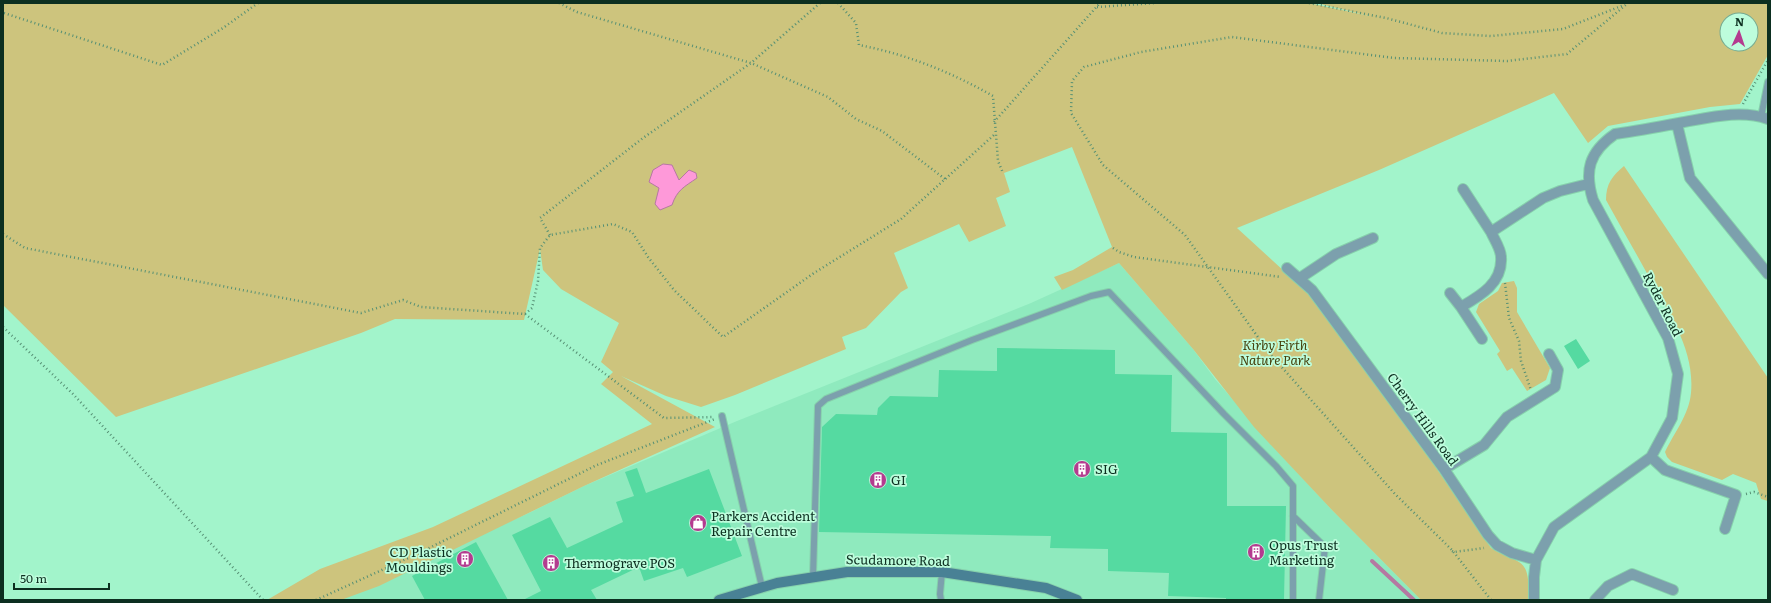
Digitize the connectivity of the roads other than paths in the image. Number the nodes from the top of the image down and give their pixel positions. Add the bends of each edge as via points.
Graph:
1 (1768, 82) edge
2 (1764, 118) edge
3 (1677, 124) junction
4 (1588, 184) junction
5 (1463, 189) dead end
6 (1491, 232) junction
7 (1373, 238) dead end
8 (1289, 269) road end
9 (1768, 274) edge
10 (1300, 278) junction
11 (1450, 293) dead end
12 (1461, 307) junction
13 (1482, 339) dead end
14 (1549, 354) dead end
15 (722, 416) road end
16 (1650, 457) junction
17 (1444, 469) junction
18 (1293, 516) junction
19 (1725, 529) dead end
20 (1536, 560) junction
21 (942, 572) junction
22 (813, 577) junction
23 (762, 587) junction
24 (1673, 590) dead end
25 (719, 600) edge
26 (941, 600) edge
27 (1077, 600) edge
28 (1293, 600) edge
29 (1319, 600) edge
30 (1534, 600) edge
31 (1595, 600) edge

1 - 2 lane
2 - 3 street, Ryder Road via 1740,114
3 - 4 street, Ryder Road via 1615,134 1605,141 1592,160
3 - 9 street via 1690,178
4 - 6 street via 1543,198
4 - 16 street, Ryder Road via 1593,200 1668,338 1678,374 1672,418
5 - 6 street
6 - 12 street via 1501,257 1498,275 1494,284 1483,294
7 - 10 street via 1336,254
8 - 10 street, Cherry Hills Road
10 - 17 street, Cherry Hills Road via 1312,290
11 - 12 street
12 - 13 street
14 - 17 street via 1558,370 1555,387 1507,417 1484,445
15 - 23 lane
16 - 19 street via 1665,470 1736,495
16 - 20 street, Ryder Road via 1554,527
17 - 20 street, Cherry Hills Road via 1497,546 1512,554
18 - 22 lane via 1293,486 1109,292 1091,296 972,340 826,399 818,406
18 - 28 lane
18 - 29 lane via 1325,547
20 - 30 street, Ryder Road
21 - 22 street, Scudamore Road via 847,572
21 - 26 lane
21 - 27 street, Scudamore Road via 1046,588
22 - 23 street, Scudamore Road
23 - 25 street, Scudamore Road
24 - 31 street via 1632,574 1608,586

